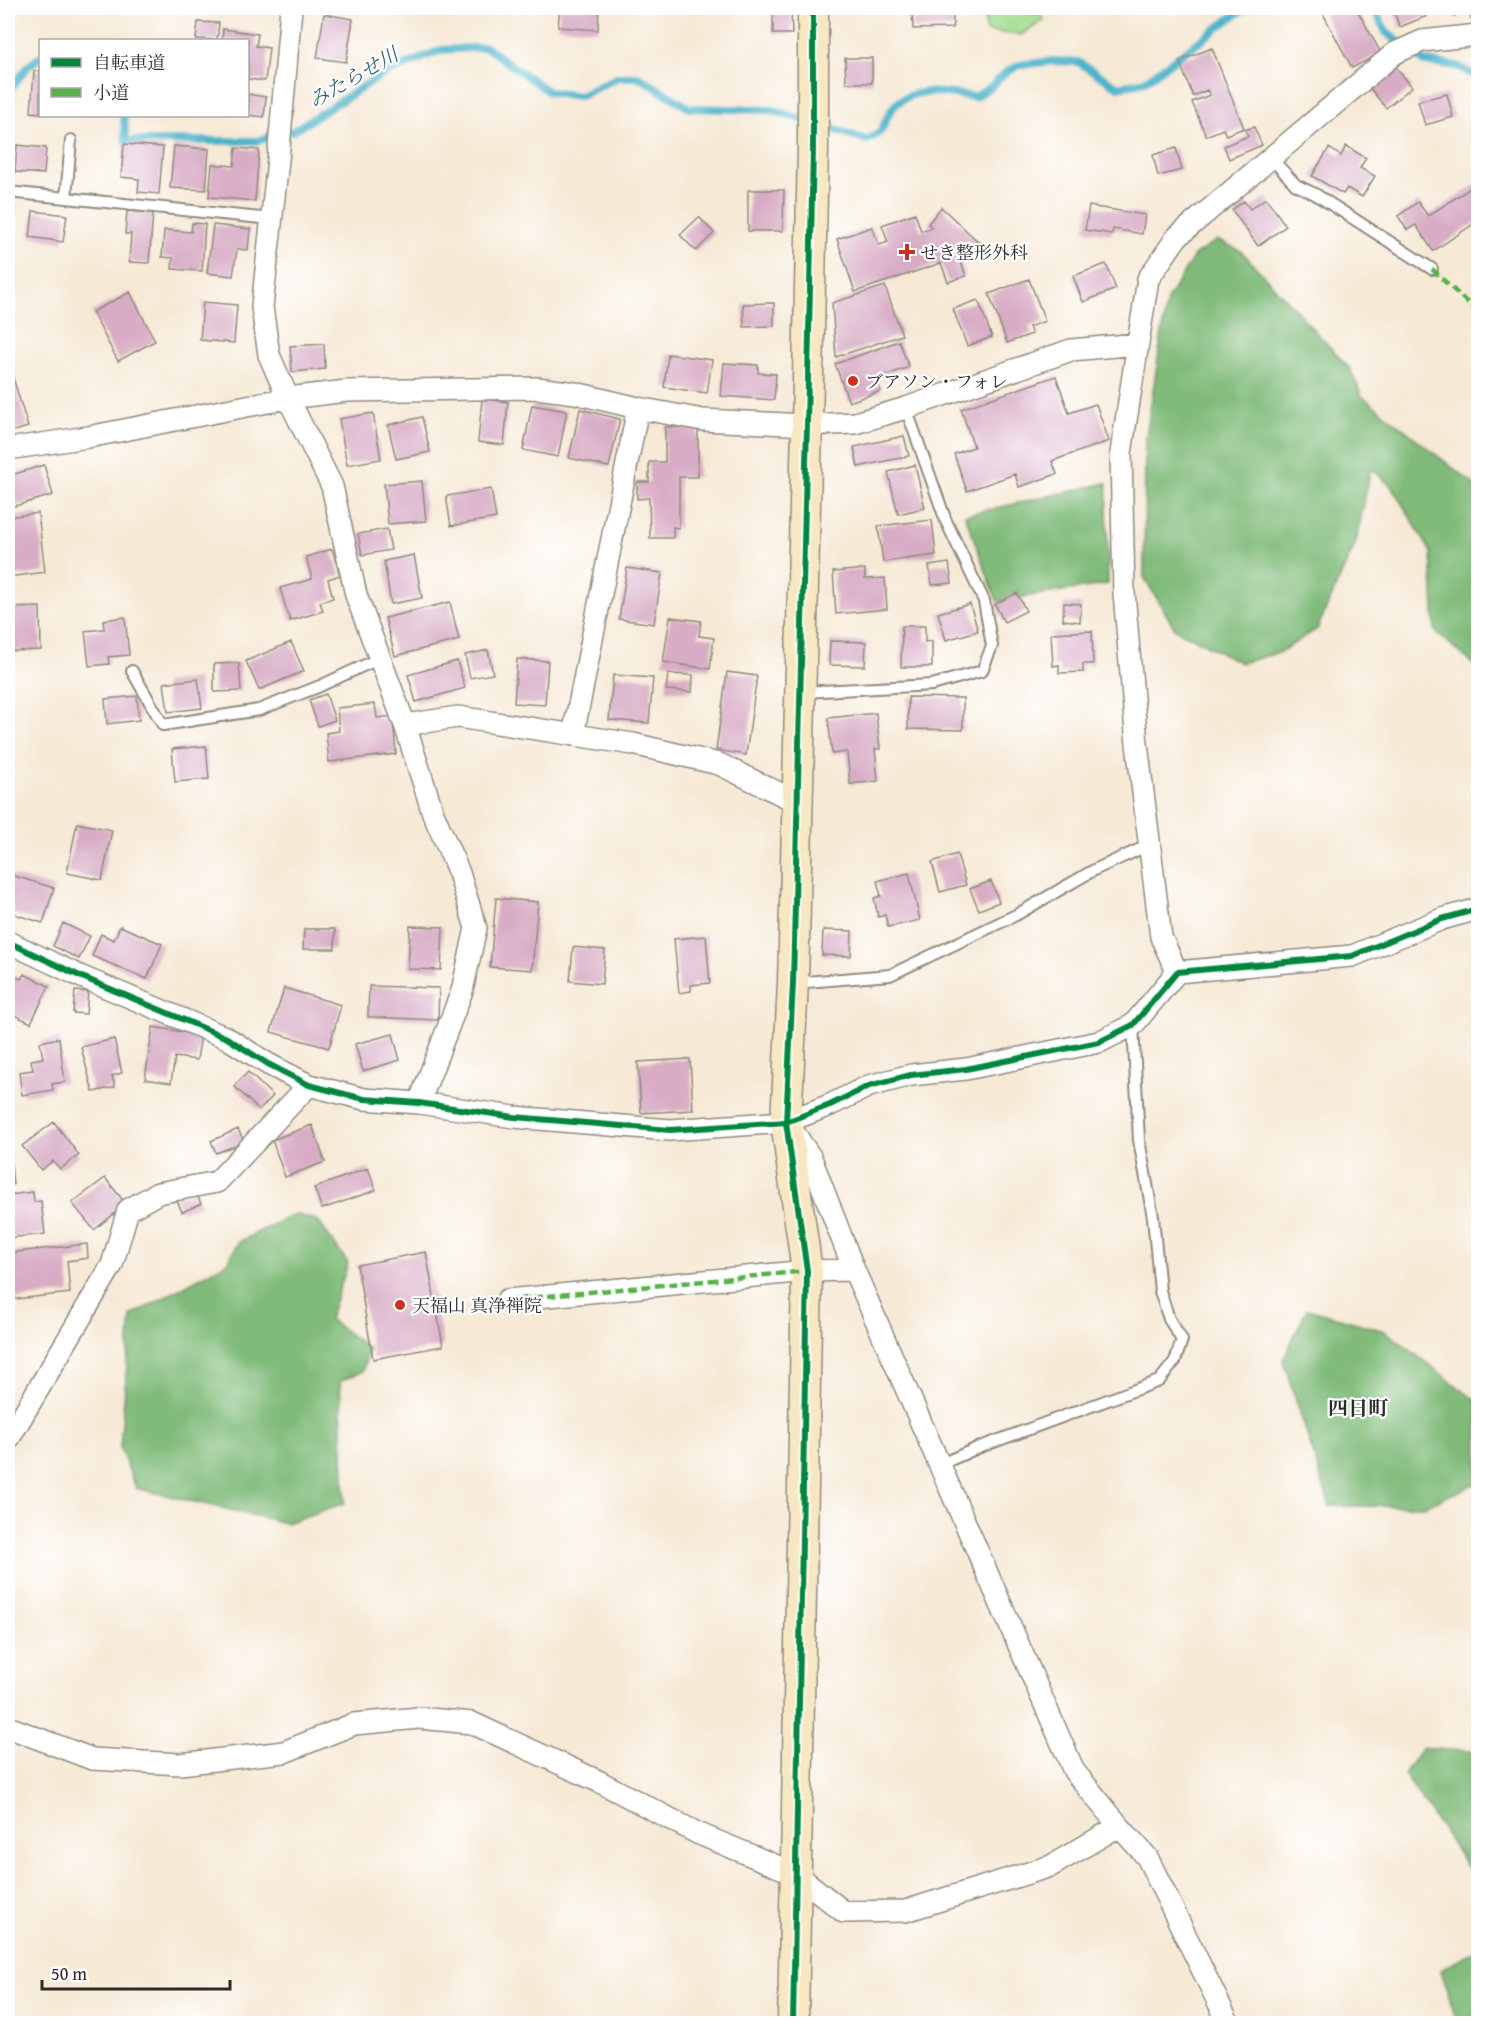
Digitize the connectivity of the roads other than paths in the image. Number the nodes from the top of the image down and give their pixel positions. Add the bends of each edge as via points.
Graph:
1 (291, 8) edge
2 (813, 8) edge
3 (1479, 35) edge
4 (71, 140) dead end
5 (1271, 158) junction
6 (8, 192) edge
7 (66, 198) junction
8 (271, 219) junction
9 (1432, 269) dead end
10 (1138, 344) junction
11 (288, 398) junction
12 (638, 408) junction
13 (906, 408) junction
14 (807, 425) junction
15 (8, 449) edge
16 (380, 658) junction
17 (132, 671) dead end
18 (800, 692) junction
19 (405, 725) junction
20 (573, 735) junction
21 (797, 802) junction
22 (1149, 845) junction
23 (1479, 909) edge
24 (8, 942) edge
25 (1177, 972) junction
26 (793, 983) junction
27 (1133, 1025) junction
28 (309, 1085) junction
29 (419, 1103) junction
30 (786, 1122) junction
31 (807, 1270) junction
32 (854, 1270) junction
33 (507, 1300) dead end
34 (8, 1440) edge
35 (939, 1465) junction
36 (8, 1727) edge
37 (1119, 1827) junction
38 (796, 1874) junction
39 (793, 2024) edge
40 (1228, 2024) edge

1 - 8 street
2 - 14 street
3 - 5 street via 1422,41 1395,53
4 - 7 lane
5 - 9 lane via 1296,185
5 - 10 street via 1177,237 1148,279
6 - 7 lane
7 - 8 lane
8 - 11 street via 262,307 269,355
10 - 13 street via 1071,350
10 - 22 street via 1121,465 1124,593
11 - 12 street via 347,391 537,388
11 - 15 street
11 - 16 street via 332,486 356,595
12 - 14 street via 702,420
12 - 20 street
13 - 14 street via 855,423
13 - 18 lane via 945,521 984,601 992,646 982,671 932,685
14 - 18 street
16 - 17 lane via 259,710 163,725
16 - 19 street
18 - 21 street
19 - 20 street via 458,717
19 - 29 street via 476,928 462,991
20 - 21 street via 719,764
21 - 26 street
22 - 25 street via 1161,937
22 - 26 lane via 890,975
23 - 25 street via 1443,919 1352,956
24 - 28 street via 227,1038
25 - 27 street
26 - 30 street
27 - 30 street via 1100,1042 869,1086
27 - 35 lane via 1139,1140 1153,1216 1160,1291 1169,1319 1182,1340 1175,1361 1159,1381
28 - 29 street via 364,1099
28 - 34 street via 217,1182 158,1193 128,1210 112,1265
29 - 30 street via 513,1117 670,1130
30 - 31 street
30 - 32 street via 811,1158
31 - 32 street
31 - 33 street
31 - 38 street
32 - 35 street
35 - 37 street via 1074,1770
36 - 38 street via 92,1760 180,1764 284,1752 354,1724 419,1718 471,1723 600,1782 697,1833
37 - 38 street via 1051,1866 905,1911 844,1912
37 - 40 street via 1147,1857
38 - 39 street

